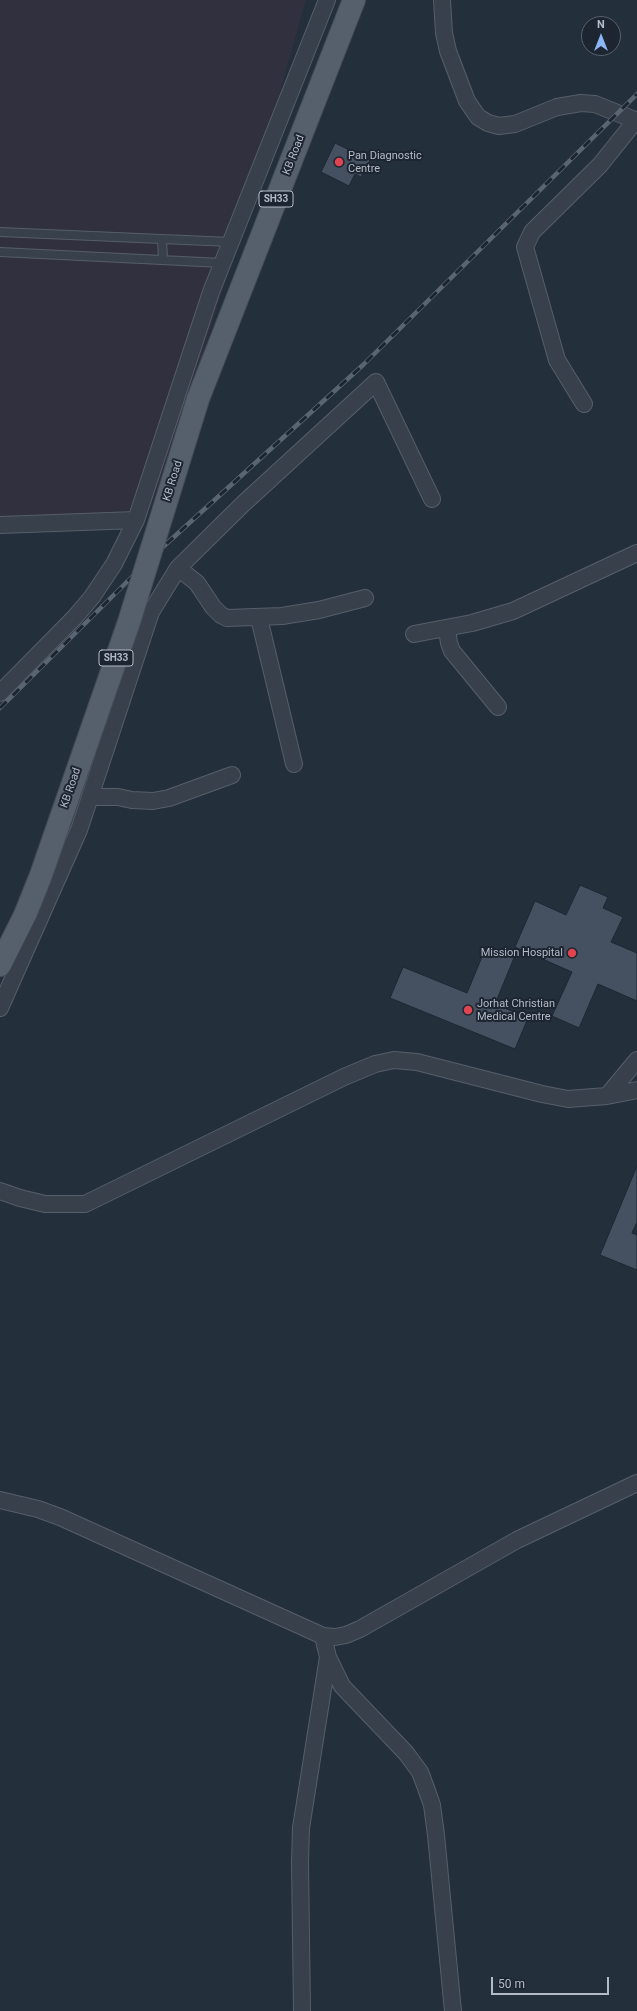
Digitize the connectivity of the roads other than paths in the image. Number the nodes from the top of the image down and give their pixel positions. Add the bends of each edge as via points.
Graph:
1 (327, 0) edge
2 (354, 0) edge
3 (442, 0) edge
4 (636, 120) edge
5 (0, 232) edge
6 (162, 239) junction
7 (231, 242) junction
8 (0, 252) edge
9 (163, 260) junction
10 (222, 263) junction
11 (584, 404) dead end
12 (432, 499) dead end
13 (136, 520) junction
14 (0, 525) edge
15 (637, 553) edge
16 (178, 568) junction
17 (365, 598) dead end
18 (259, 618) junction
19 (447, 628) junction
20 (414, 634) dead end
21 (0, 694) edge
22 (498, 708) dead end
23 (294, 764) dead end
24 (232, 775) dead end
25 (90, 797) junction
26 (0, 965) edge
27 (0, 1008) edge
28 (637, 1060) edge
29 (637, 1090) edge
30 (607, 1096) junction
31 (0, 1191) edge
32 (637, 1483) edge
33 (0, 1500) edge
34 (324, 1636) junction
35 (328, 1657) junction
36 (302, 2011) edge
37 (453, 2011) edge

1 - 7 street
2 - 26 main road, KB Road / SH33, bridge via 198,399 129,622 53,840 25,914
3 - 4 street via 448,51 467,102 478,117 499,126 514,124 556,107 581,102 595,104
4 - 11 street via 596,170 532,232 525,247 557,360
5 - 6 lane
6 - 7 lane
6 - 9 lane
7 - 10 street
8 - 9 lane
9 - 10 lane
10 - 13 street
12 - 16 street via 376,382 243,504
13 - 14 street
13 - 21 street via 114,564 92,597
15 - 19 street via 513,611
16 - 18 street via 197,584 221,615 227,618
16 - 25 street via 151,612
17 - 18 street via 302,613
18 - 23 street
19 - 20 street
19 - 22 street via 452,651
24 - 25 street via 170,798 153,801
25 - 27 street via 79,830
28 - 30 street
29 - 30 street
30 - 31 street via 568,1099 417,1062 394,1060 375,1064 344,1077 85,1204 45,1204
32 - 34 street via 511,1543 360,1629 346,1635
33 - 34 street via 60,1517
34 - 35 street
35 - 36 street via 301,1828
35 - 37 street via 342,1686 406,1753 420,1772 426,1788 432,1805 436,1835

